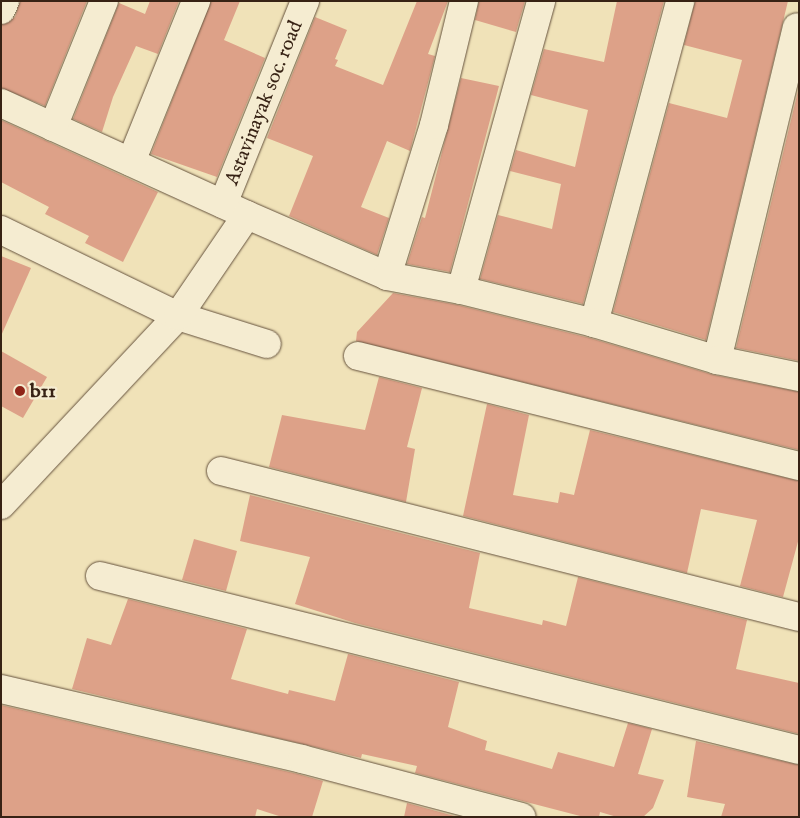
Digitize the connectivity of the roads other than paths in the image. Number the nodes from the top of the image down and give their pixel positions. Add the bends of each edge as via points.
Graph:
1 (5, 1) edge
2 (104, 1) edge
3 (196, 1) edge
4 (304, 1) edge
5 (464, 1) edge
6 (542, 1) edge
7 (680, 1) edge
8 (1, 10) edge
9 (797, 27) dead end
10 (1, 103) edge
11 (53, 127) junction
12 (131, 162) junction
13 (235, 210) junction
14 (1, 230) edge
15 (387, 276) junction
16 (461, 290) junction
17 (178, 316) junction
18 (594, 323) junction
19 (267, 344) dead end
20 (358, 356) dead end
21 (717, 360) junction
22 (799, 377) edge
23 (799, 466) edge
24 (221, 471) dead end
25 (1, 505) edge
26 (100, 576) dead end
27 (799, 617) edge
28 (1, 689) edge
29 (799, 750) edge
30 (521, 817) edge

1 - 8 street
2 - 11 street
3 - 12 street
4 - 13 street, Astavinayak soc. road
5 - 15 street via 434,126
6 - 16 street
7 - 18 street
9 - 21 street
10 - 11 street
11 - 12 street
12 - 13 street
13 - 15 street
13 - 17 street, Astavinayak soc. road
14 - 17 street
15 - 16 street
16 - 18 street
17 - 19 street
17 - 25 street, Astavinayak soc. road
18 - 21 street
20 - 23 street
21 - 22 street
24 - 27 street
26 - 29 street
28 - 30 street via 302,759

